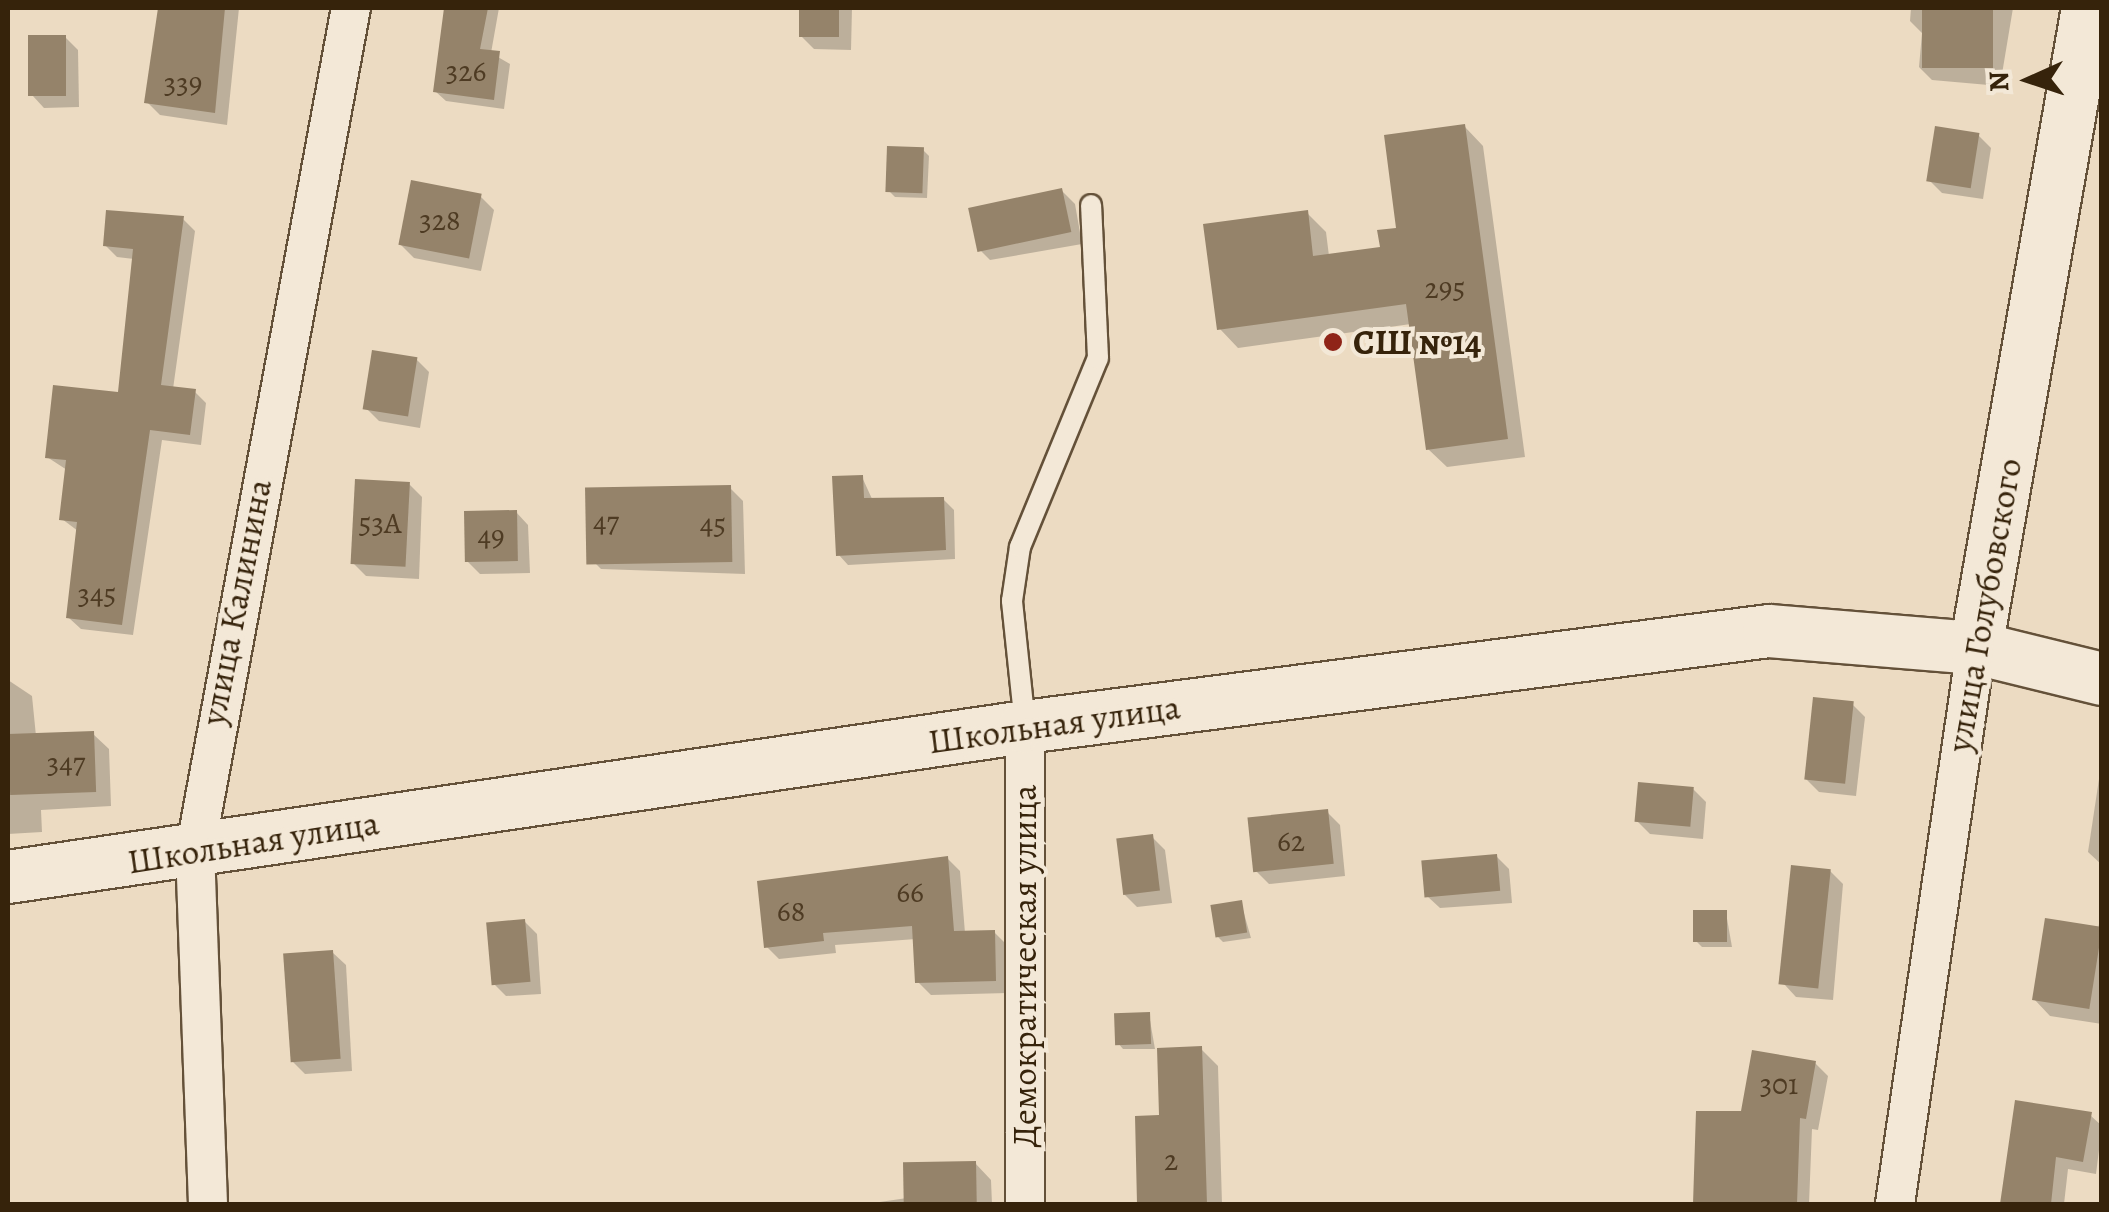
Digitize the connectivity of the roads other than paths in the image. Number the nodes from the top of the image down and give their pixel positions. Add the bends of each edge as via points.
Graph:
1 (351, 8) edge
2 (2088, 8) edge
3 (2088, 97) edge
4 (1091, 206) dead end
5 (1976, 648) junction
6 (2102, 679) edge
7 (1026, 727) junction
8 (194, 851) junction
9 (8, 878) edge
10 (208, 1204) edge
11 (1025, 1204) edge
12 (1894, 1204) edge

1 - 8 street, улица Калинина
2 - 3 street, улица Голубовского
3 - 5 street, улица Голубовского
4 - 7 lane via 1098,358 1020,547 1012,601
5 - 6 street, Школьная улица
5 - 7 street, Школьная улица via 1769,630
5 - 12 street, улица Голубовского
7 - 8 street, Школьная улица
7 - 11 street, Демократическая улица
8 - 9 street, Школьная улица
8 - 10 street, улица Калинина

